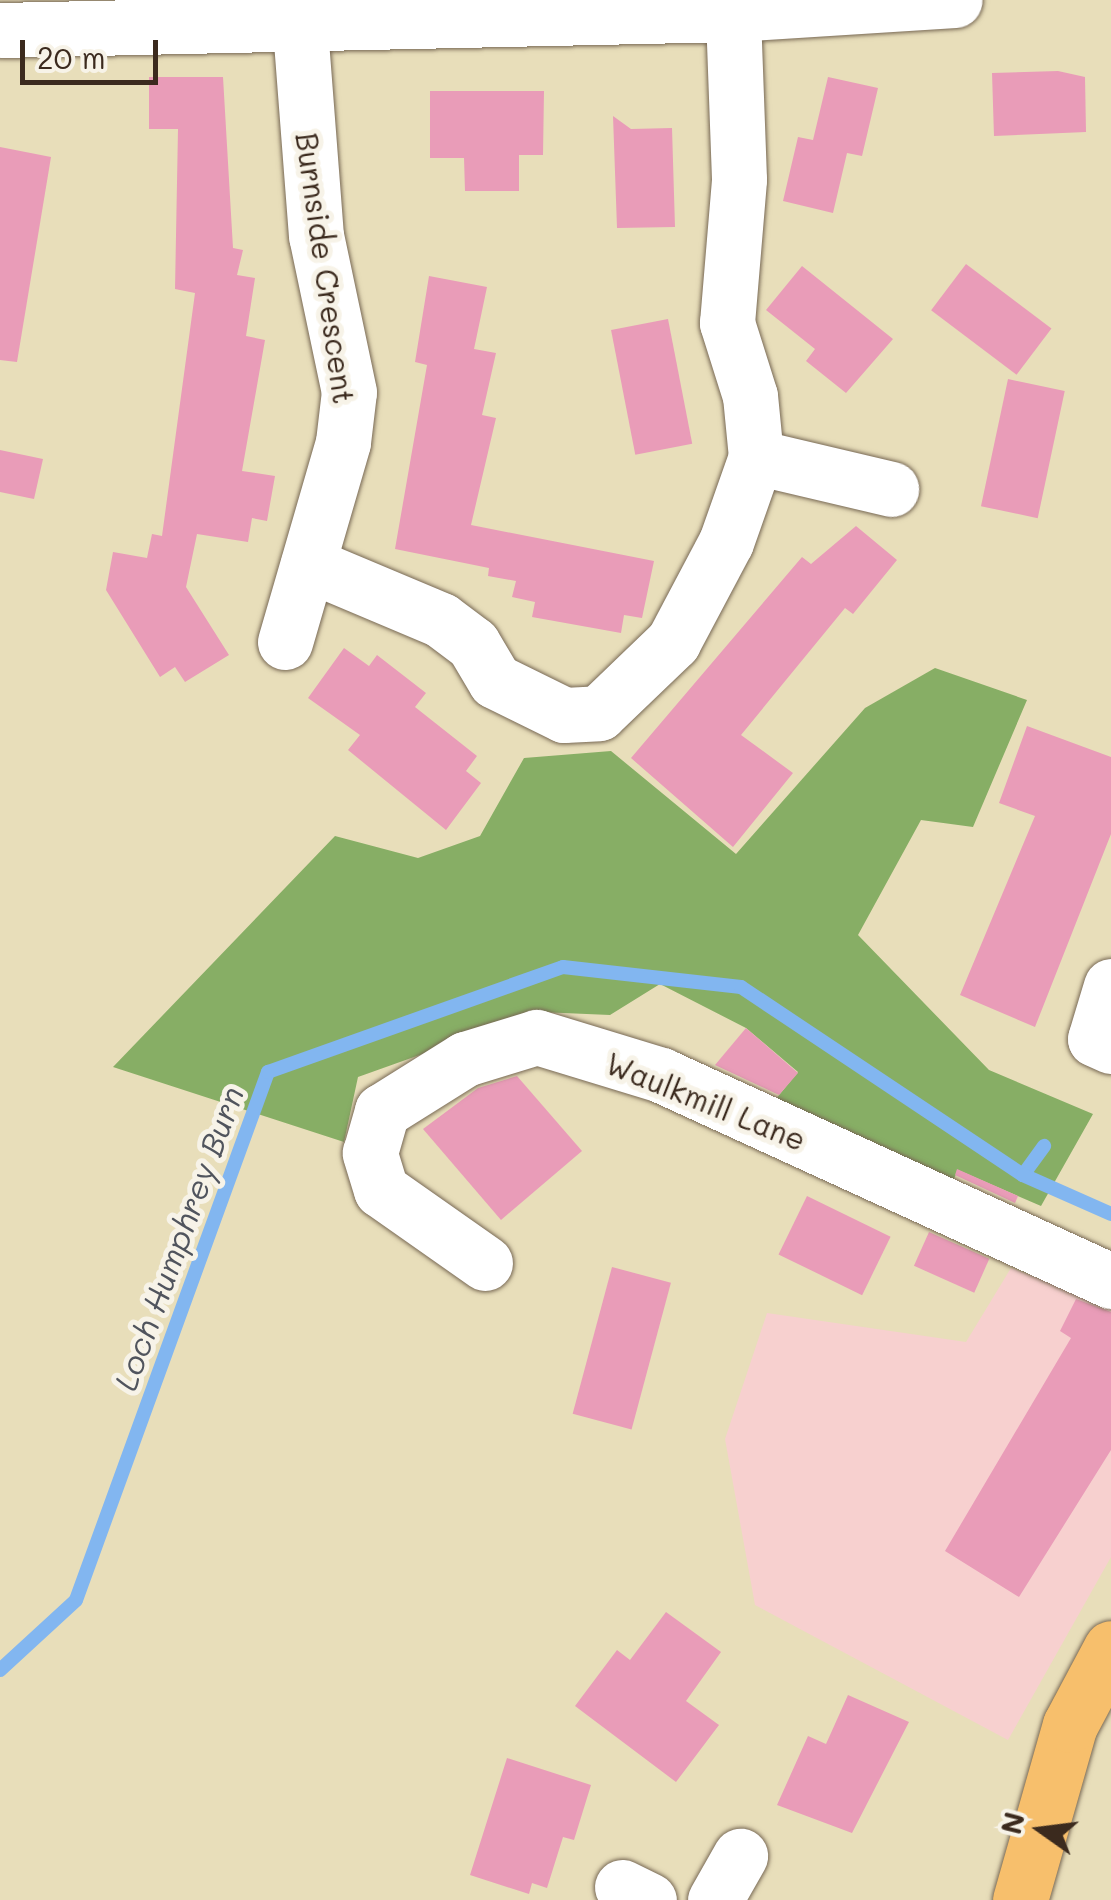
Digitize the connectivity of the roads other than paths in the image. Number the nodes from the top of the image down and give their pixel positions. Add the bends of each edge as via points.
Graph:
1 (954, 0) edge
2 (733, 14) junction
3 (300, 27) junction
4 (0, 30) edge
5 (756, 457) junction
6 (891, 489) dead end
7 (308, 564) junction
8 (285, 642) dead end
9 (1111, 986) edge
10 (1111, 1046) edge
11 (485, 1262) dead end
12 (1111, 1281) edge
13 (1111, 1648) edge
14 (1020, 1900) edge

1 - 2 street
2 - 3 street
2 - 5 street via 740,178 727,323 750,396
3 - 4 street
3 - 7 street, Burnside Crescent via 316,236 349,392
5 - 6 street
5 - 7 street via 726,542 672,642 599,713 531,705 441,620
7 - 8 street, Burnside Crescent
9 - 10 street via 1095,1039
11 - 12 street, Waulkmill Lane via 381,1190 370,1153 382,1111 465,1059 537,1038 661,1075
13 - 14 main road via 1070,1725

